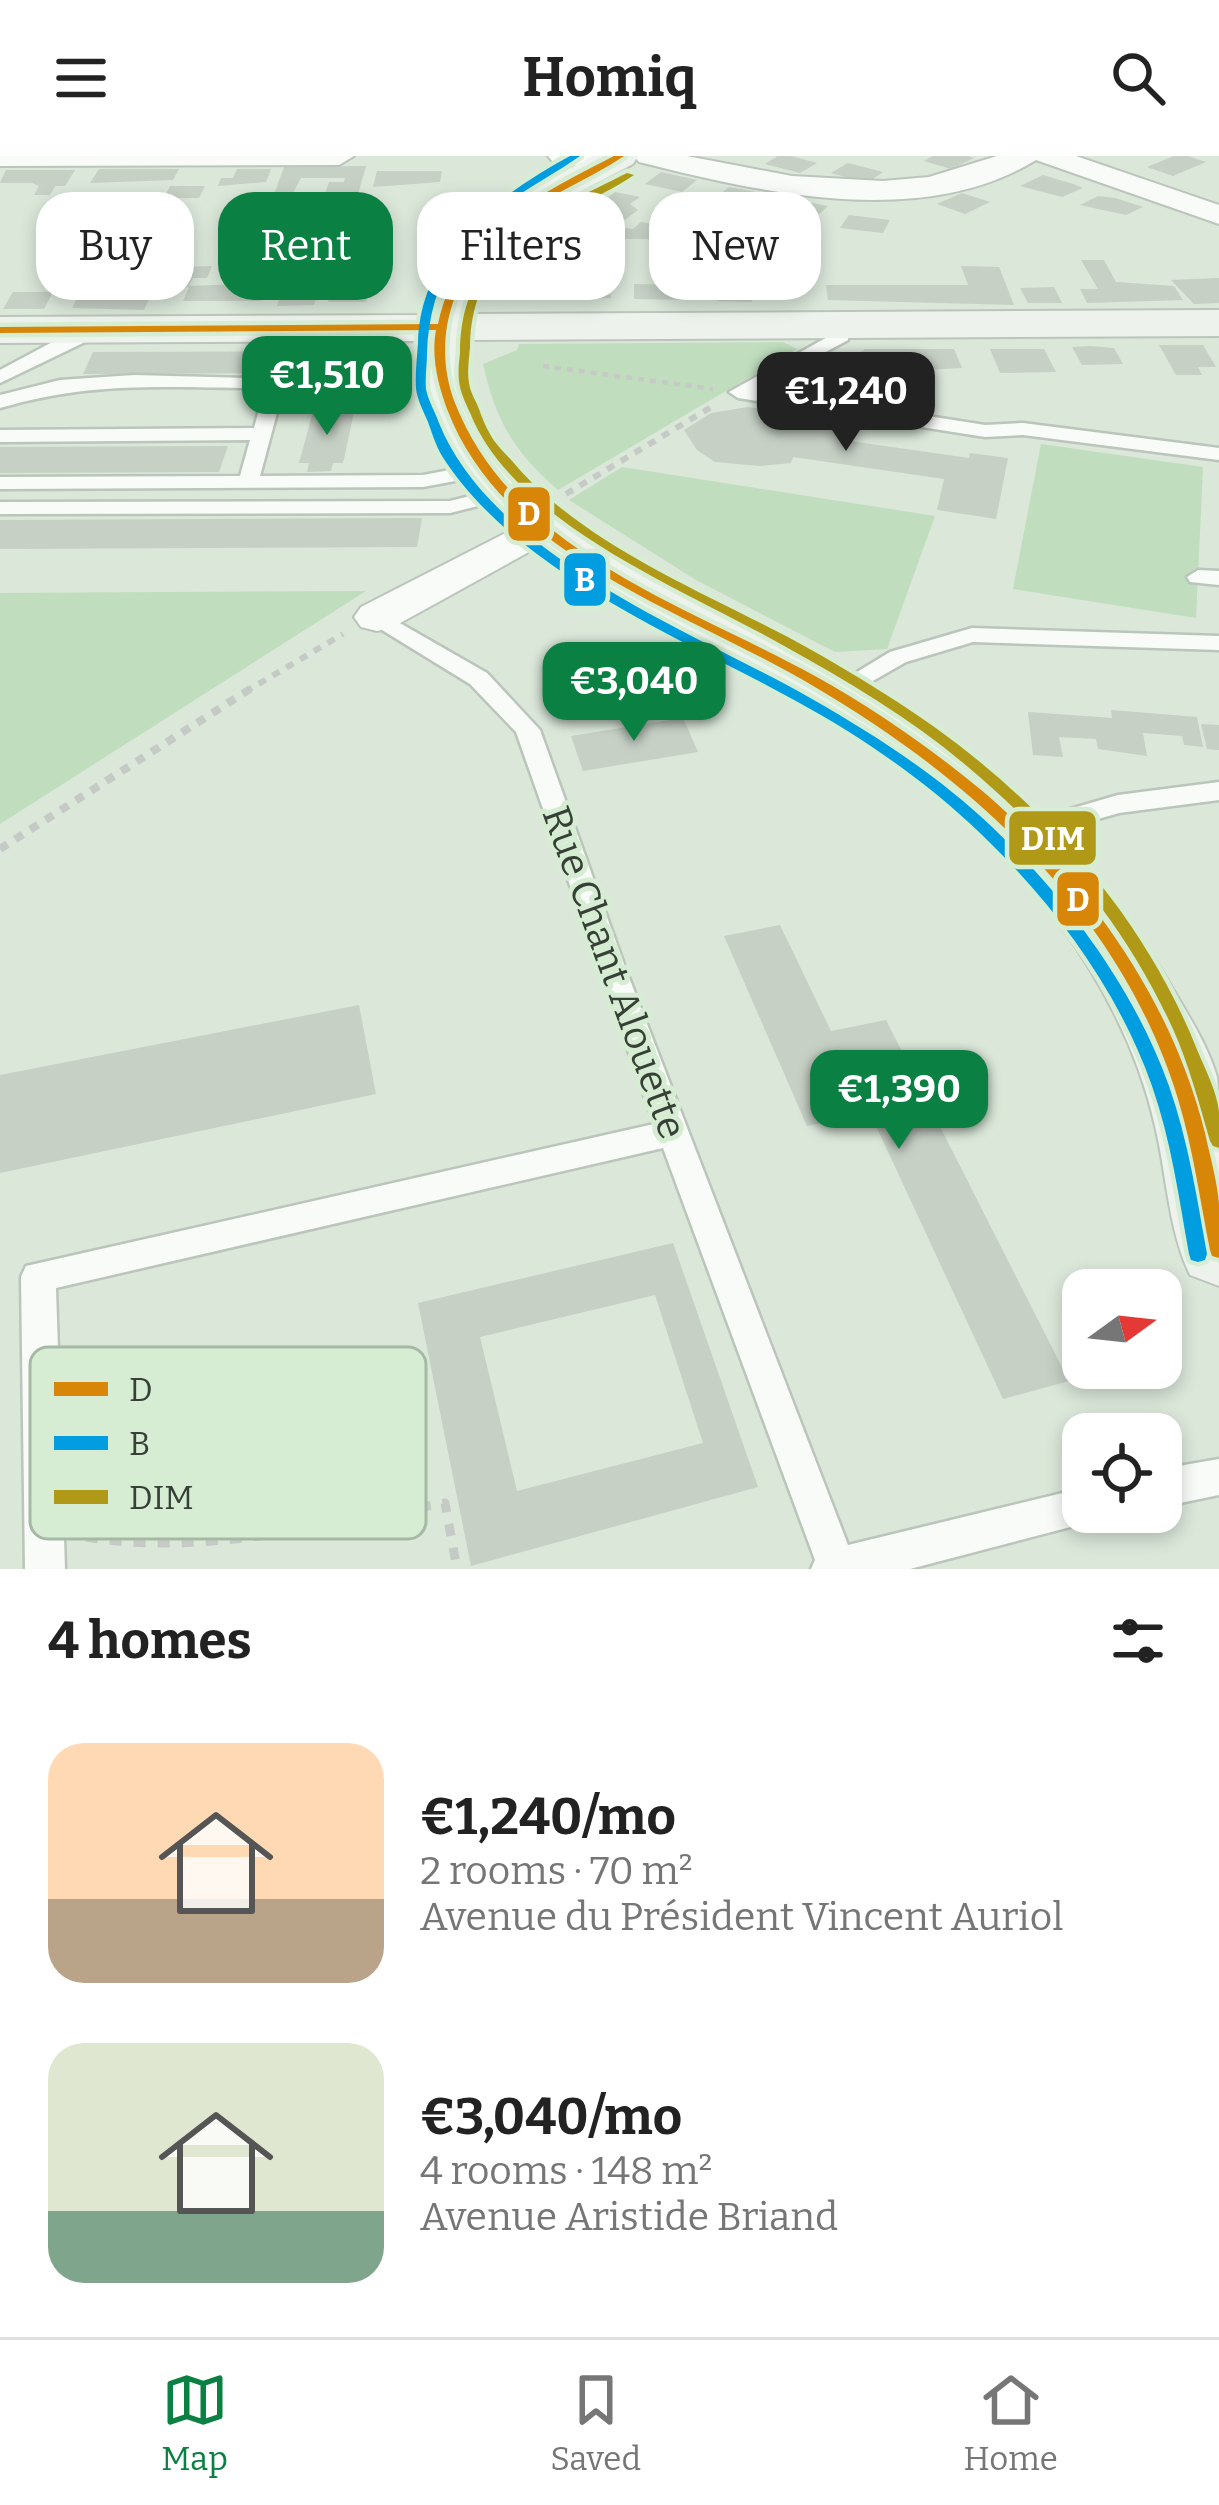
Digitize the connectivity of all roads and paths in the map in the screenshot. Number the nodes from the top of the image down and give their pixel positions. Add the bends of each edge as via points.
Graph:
1 (250, 156) edge
2 (339, 156) edge
3 (563, 156) edge
4 (649, 156) edge
5 (1024, 156) edge
6 (1048, 156) edge
7 (0, 157) edge
8 (614, 159) edge
9 (1219, 215) edge
10 (1219, 323) edge
11 (839, 325) junction
12 (442, 327) junction
13 (86, 329) junction
14 (0, 330) edge
15 (503, 335) junction
16 (0, 376) edge
17 (738, 392) junction
18 (0, 402) edge
19 (452, 415) junction
20 (261, 434) junction
21 (0, 436) edge
22 (1219, 454) edge
23 (248, 482) junction
24 (0, 483) edge
25 (512, 501) junction
26 (0, 508) edge
27 (377, 617) junction
28 (1219, 643) edge
29 (832, 694) junction
30 (1219, 791) edge
31 (1021, 832) junction
32 (0, 849) edge
33 (673, 1133) junction
34 (1219, 1250) edge
35 (40, 1347) edge
36 (1219, 1477) edge
37 (1182, 1484) edge
38 (426, 1506) edge
39 (1062, 1512) edge
40 (46, 1539) edge
41 (92, 1539) edge
42 (198, 1539) edge
43 (834, 1568) edge
44 (45, 1569) edge
45 (457, 1569) edge

1 - 2 street
1 - 7 street
3 - 8 street
4 - 5 street via 883,194 957,183
6 - 9 street
8 - 12 main road via 515,219 472,256
10 - 11 main road
11 - 15 main road
11 - 17 lane via 842,335
12 - 13 main road
12 - 15 main road
12 - 19 main road via 440,379
13 - 14 main road
13 - 16 lane
15 - 17 path via 547,367
15 - 19 main road via 460,366
17 - 22 lane via 985,431
17 - 25 path via 566,494
18 - 20 lane via 73,384 276,383
19 - 25 main road
20 - 21 lane
20 - 23 lane
23 - 24 lane
23 - 25 lane via 423,481
25 - 26 lane
25 - 27 street
25 - 29 main road via 586,560
27 - 32 path via 306,653
27 - 33 lane, Rue Chant Alouette via 475,673 528,730
28 - 29 lane via 972,635 898,657
29 - 31 main road via 961,776
30 - 31 lane via 1118,804
31 - 34 main road via 1107,938 1153,1017 1180,1079
33 - 35 lane via 38,1277
33 - 43 lane, Rue Chant Alouette
36 - 37 lane
38 - 45 path via 445,1503
39 - 43 lane
40 - 44 lane
41 - 42 path

